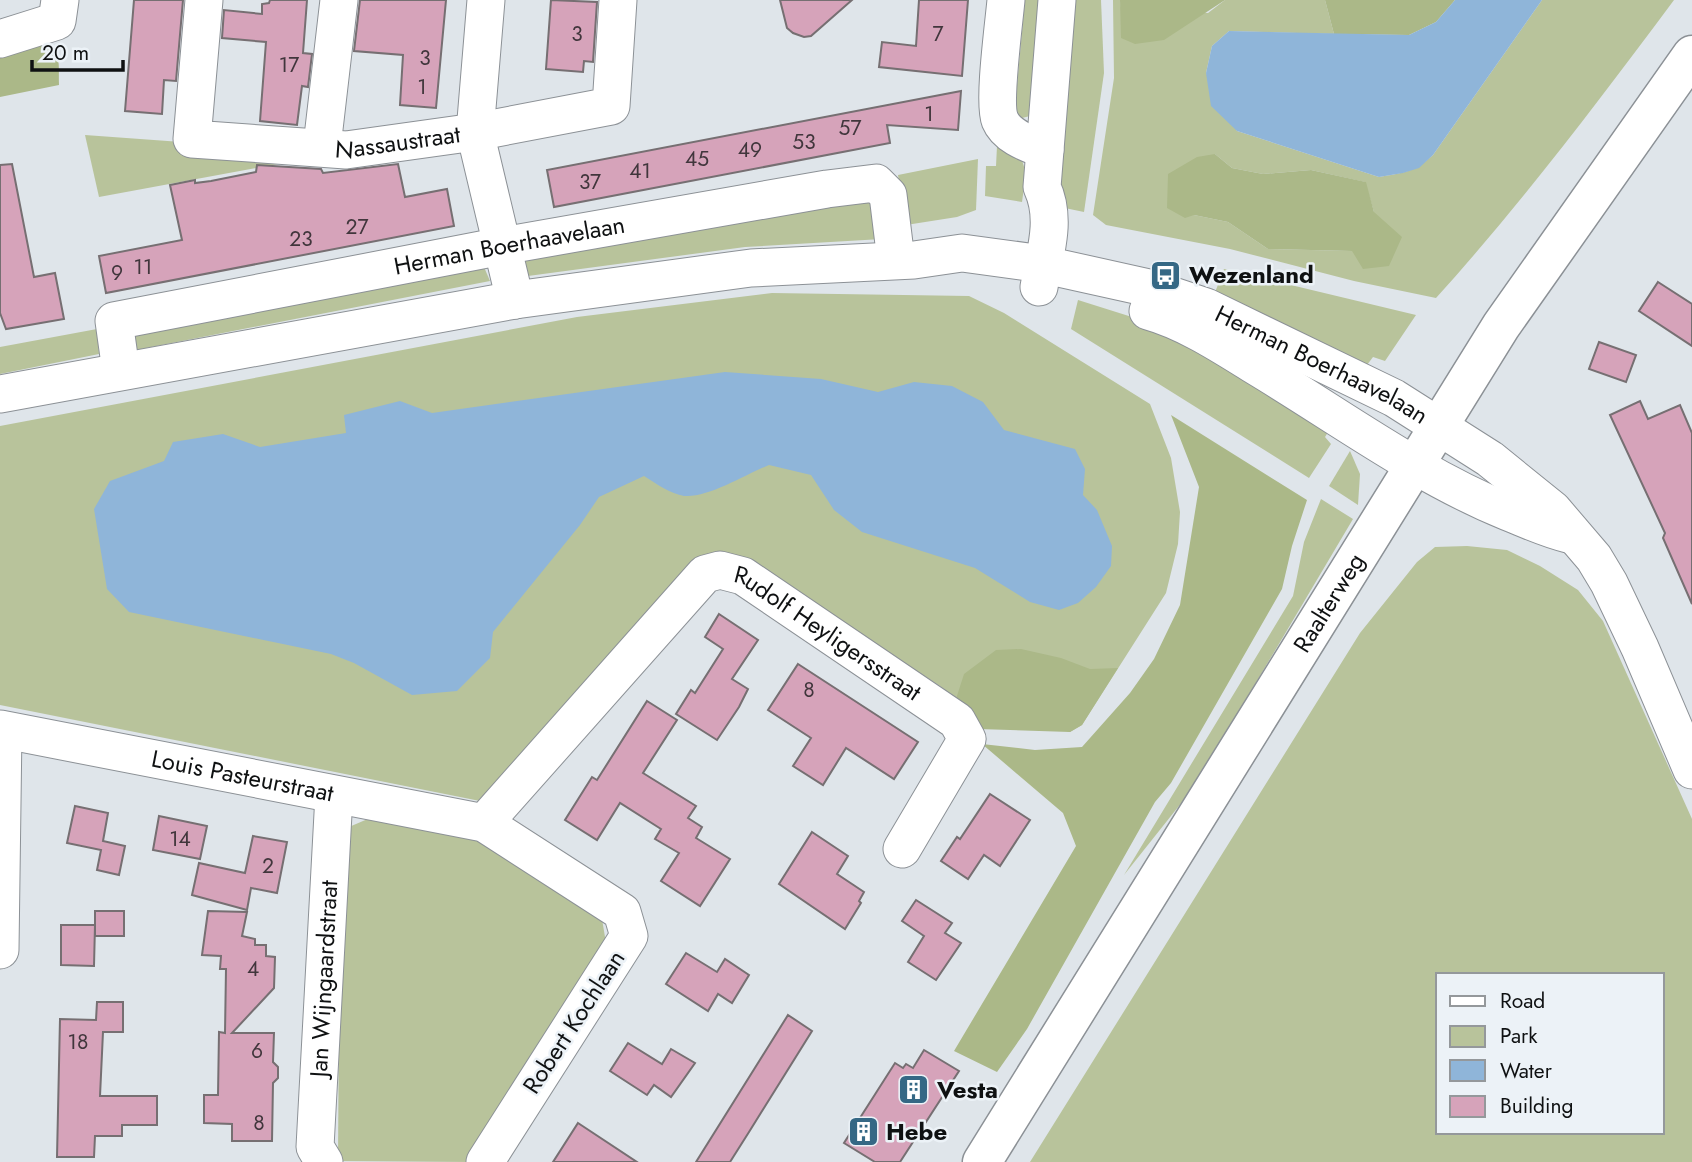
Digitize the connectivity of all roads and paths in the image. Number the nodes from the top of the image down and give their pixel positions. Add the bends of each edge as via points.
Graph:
1 (60, 0) edge
2 (204, 0) edge
3 (339, 0) edge
4 (486, 0) edge
5 (618, 0) edge
6 (1006, 0) edge
7 (1057, 0) edge
8 (0, 39) edge
9 (1692, 55) edge
10 (475, 132) junction
11 (322, 146) junction
12 (1045, 150) junction
13 (502, 246) junction
14 (905, 260) junction
15 (1030, 273) junction
16 (515, 300) junction
17 (121, 371) junction
18 (0, 394) edge
19 (1439, 425) junction
20 (1413, 466) junction
21 (1574, 535) junction
22 (2, 730) edge
23 (1692, 770) edge
24 (334, 795) junction
25 (484, 822) junction
26 (902, 849) dead end
27 (0, 950) edge
28 (324, 1162) edge
29 (485, 1162) edge
30 (982, 1162) edge

1 - 8 street via 57,21
2 - 11 street, Nassaustraat via 192,139
3 - 11 street, Nassaustraat
4 - 10 street
5 - 10 street, Nassaustraat via 611,106
6 - 12 street via 1000,122 1016,137
7 - 12 street
9 - 19 main road, Raalterweg via 1501,326
10 - 11 street, Nassaustraat via 346,150
10 - 13 street
12 - 15 street via 1042,187 1027,214
13 - 14 street, Herman Boerhaavelaan via 876,183 888,195
13 - 16 street
13 - 17 street, Herman Boerhaavelaan via 114,321
14 - 15 street, Herman Boerhaavelaan
14 - 16 street, Herman Boerhaavelaan via 751,268
15 - 19 street, Herman Boerhaavelaan via 1149,288 1206,307 1380,391
15 - 20 street, Herman Boerhaavelaan via 1157,314 1202,334
16 - 17 street, Herman Boerhaavelaan
17 - 18 street, Herman Boerhaavelaan
19 - 20 main road, Raalterweg
19 - 21 street, Herman Boerhaavelaan via 1505,470 1553,510
20 - 21 street, Herman Boerhaavelaan via 1466,494
20 - 30 main road, Raalterweg
21 - 23 street, Herman Boerhaavelaan via 1609,583
22 - 24 street, Louis Pasteurstraat
22 - 27 street
24 - 25 street, Louis Pasteurstraat
24 - 28 street, Jan Wijngaardstraat via 315,1147
25 - 26 street, Rudolf Heyligersstraat via 705,575 720,570 743,576 957,722 967,739
25 - 29 street, Robert Kochlaan via 622,912 629,936

